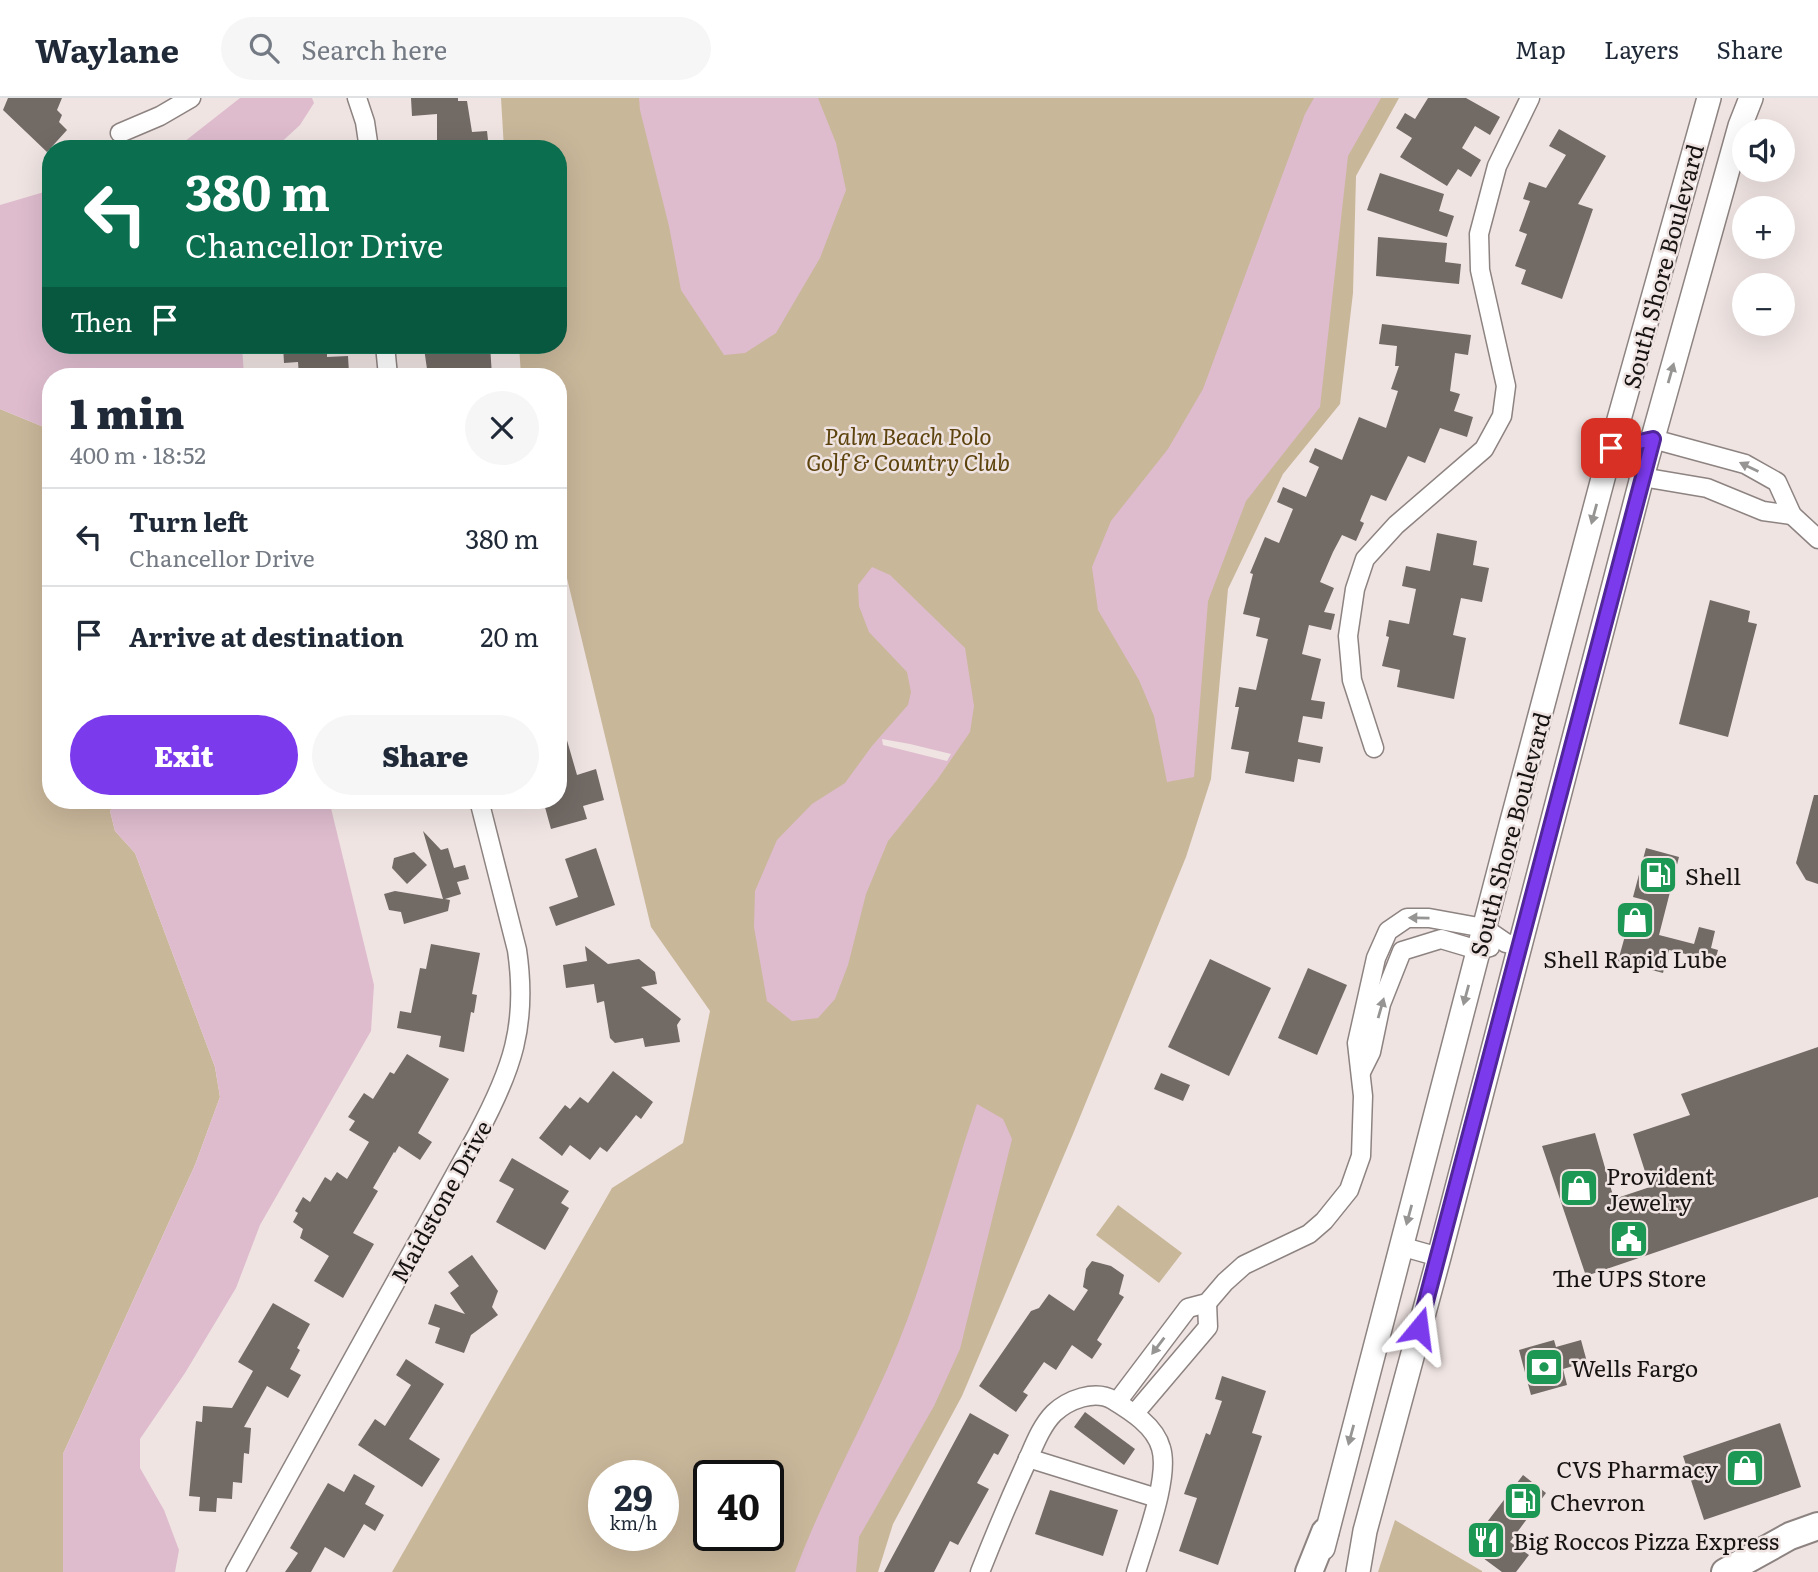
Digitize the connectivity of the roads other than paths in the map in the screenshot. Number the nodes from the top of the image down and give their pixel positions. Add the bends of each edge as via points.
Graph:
1 (191, 98) edge
2 (357, 98) edge
3 (1530, 98) edge
4 (1709, 98) edge
5 (1751, 98) edge
6 (120, 132) dead end
7 (368, 140) edge
8 (1653, 439) junction
9 (1611, 448) junction
10 (1642, 477) junction
11 (1792, 515) junction
12 (1818, 539) edge
13 (1374, 748) dead end
14 (481, 809) edge
15 (1481, 939) junction
16 (1513, 945) junction
17 (1360, 1072) junction
18 (1400, 1246) junction
19 (1439, 1257) junction
20 (1207, 1303) junction
21 (1117, 1402) junction
22 (1135, 1413) junction
23 (1028, 1458) junction
24 (1157, 1498) junction
25 (1818, 1526) edge
26 (1325, 1532) junction
27 (235, 1572) edge
28 (980, 1572) edge
29 (1136, 1572) edge
30 (1309, 1572) edge
31 (1319, 1572) edge
32 (1358, 1572) edge
33 (1725, 1572) edge

1 - 6 street
2 - 7 street
3 - 13 street via 1497,166 1479,234 1480,270 1506,386 1502,416 1484,449 1396,525 1365,559 1355,589 1348,636 1352,680
4 - 9 street, South Shore Boulevard
8 -> 5 street, South Shore Boulevard
8 - 9 street
8 - 10 street, South Shore Boulevard
11 -> 8 street via 1777,482 1745,464
9 - 10 street
9 -> 15 street, South Shore Boulevard
10 - 11 street via 1707,488 1763,511
10 - 16 street, South Shore Boulevard
11 - 12 street
14 - 27 street, Maidstone Drive via 520,972 520,1016 508,1074
15 - 16 street
17 -> 15 street via 1371,1052 1381,1004 1402,951 1441,939
15 -> 17 street via 1429,918 1407,918 1388,931 1376,958 1357,1043
15 -> 18 street, South Shore Boulevard
16 - 19 street, South Shore Boulevard
17 - 20 street via 1361,1156 1349,1190 1309,1234 1244,1265
18 - 19 street
18 -> 26 street, South Shore Boulevard
19 - 32 street, South Shore Boulevard
20 -> 21 street via 1188,1308
20 - 22 street via 1208,1327
21 - 22 street
21 - 23 street via 1091,1396 1063,1405
22 - 24 street via 1161,1446
23 - 24 street
23 - 28 street
24 - 29 street
25 - 33 main road
26 - 30 main road
26 - 31 street, South Shore Boulevard

